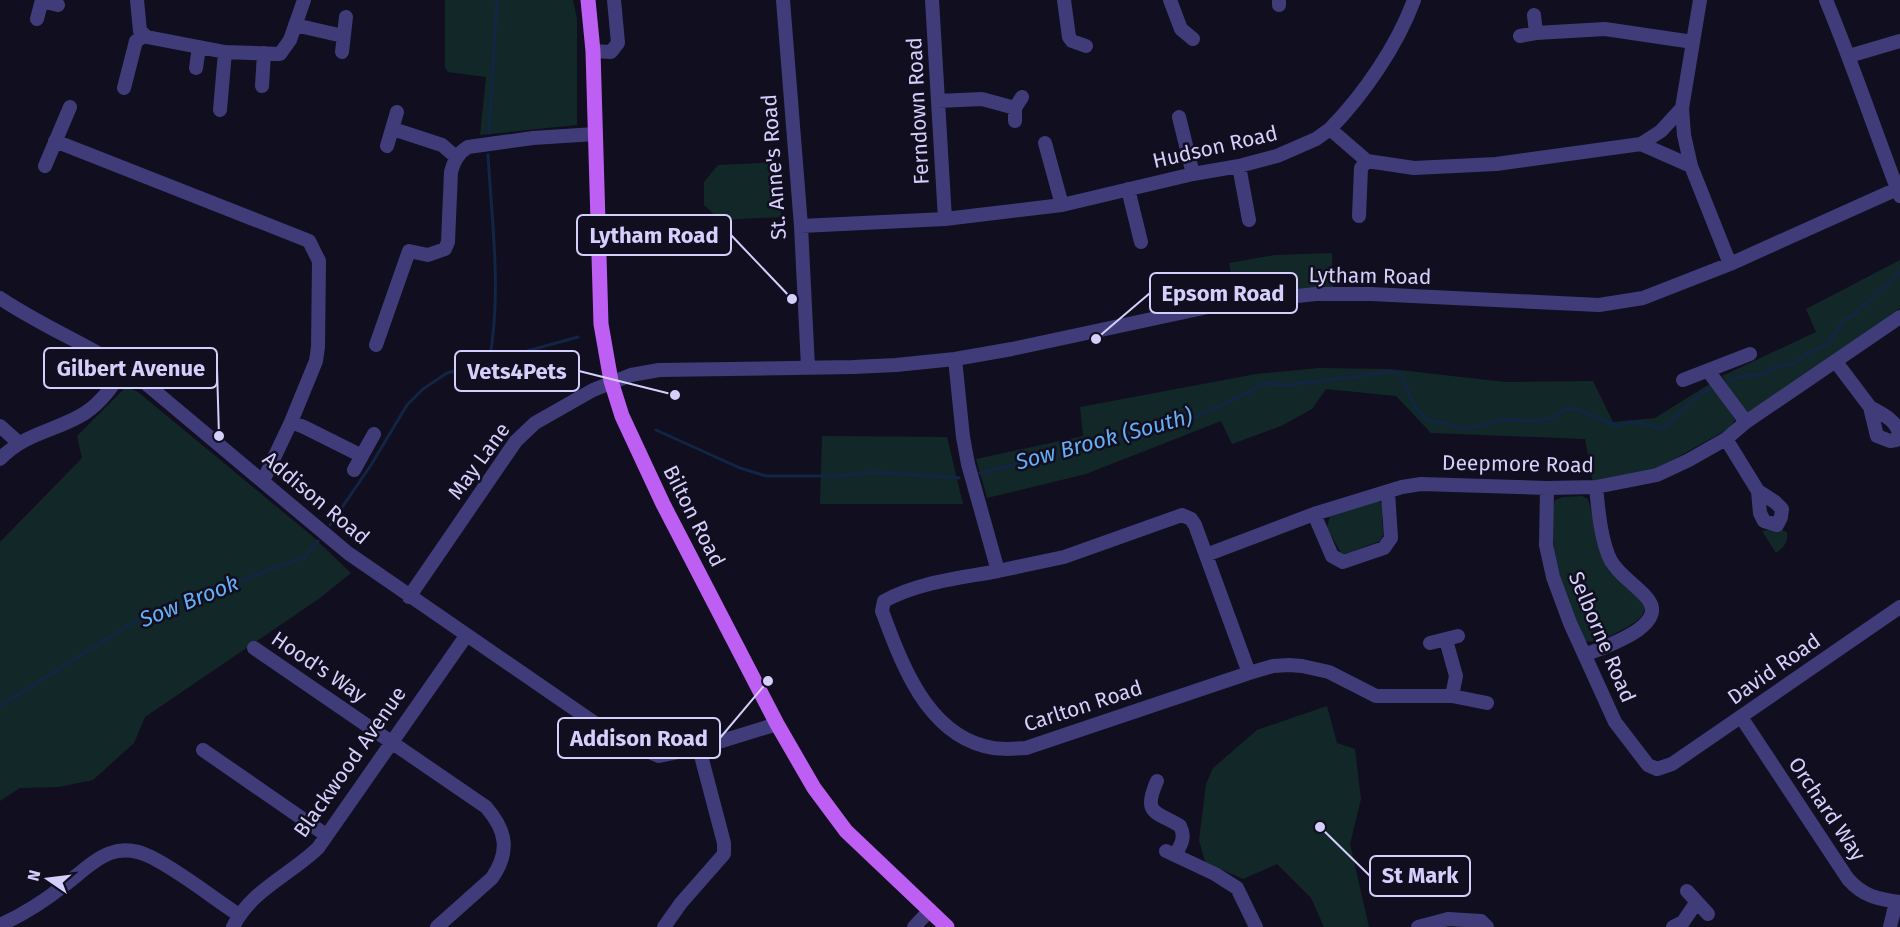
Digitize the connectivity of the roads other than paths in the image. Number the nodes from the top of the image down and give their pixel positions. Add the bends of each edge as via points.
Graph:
1 (42, 0) edge
2 (137, 0) edge
3 (304, 0) edge
4 (588, 0) edge
5 (614, 0) edge
6 (783, 0) edge
7 (932, 0) edge
8 (1064, 0) edge
9 (1170, 0) edge
10 (1414, 0) edge
11 (1700, 0) edge
12 (1826, 0) edge
13 (58, 4) dead end
14 (1534, 15) dead end
15 (346, 17) dead end
16 (37, 19) dead end
17 (296, 25) junction
18 (1181, 29) junction
19 (1536, 33) junction
20 (145, 36) junction
21 (343, 36) junction
22 (1520, 36) dead end
23 (1170, 39) dead end
24 (1193, 39) dead end
25 (1900, 41) edge
26 (1693, 42) junction
27 (1086, 46) dead end
28 (199, 47) junction
29 (592, 51) junction
30 (225, 52) junction
31 (342, 52) dead end
32 (264, 53) junction
33 (1849, 56) junction
34 (196, 68) dead end
35 (262, 86) dead end
36 (124, 88) dead end
37 (938, 101) junction
38 (70, 107) dead end
39 (1682, 108) junction
40 (1017, 109) dead end
41 (220, 110) dead end
42 (398, 112) dead end
43 (1179, 117) dead end
44 (393, 129) junction
45 (1330, 129) junction
46 (595, 134) junction
47 (1044, 139) dead end
48 (55, 141) junction
49 (1641, 144) junction
50 (387, 146) dead end
51 (456, 157) junction
52 (1367, 161) junction
53 (45, 166) dead end
54 (1239, 166) junction
55 (1691, 166) junction
56 (1193, 174) junction
57 (1128, 189) junction
58 (1899, 192) edge
59 (1062, 205) junction
60 (1359, 216) dead end
61 (945, 219) junction
62 (1249, 220) dead end
63 (801, 226) junction
64 (1144, 232) dead end
65 (1730, 264) junction
66 (0, 298) edge
67 (1900, 316) edge
68 (376, 345) dead end
69 (1750, 354) dead end
70 (955, 359) junction
71 (1836, 362) junction
72 (808, 366) junction
73 (124, 368) junction
74 (1709, 372) junction
75 (1683, 380) dead end
76 (611, 381) junction
77 (1870, 407) dead end
78 (291, 422) junction
79 (1746, 422) junction
80 (0, 426) edge
81 (374, 434) dead end
82 (1726, 439) junction
83 (20, 443) junction
84 (362, 456) junction
85 (0, 459) edge
86 (354, 470) dead end
87 (263, 481) junction
88 (1547, 488) junction
89 (1596, 488) junction
90 (1758, 491) dead end
91 (1388, 492) junction
92 (1314, 514) junction
93 (1206, 555) junction
94 (998, 571) junction
95 (409, 597) junction
96 (1900, 607) edge
97 (466, 636) junction
98 (1430, 643) dead end
99 (254, 648) dead end
100 (1585, 655) junction
101 (1249, 673) junction
102 (1452, 696) junction
103 (1487, 704) dead end
104 (1741, 717) junction
105 (777, 724) junction
106 (391, 742) junction
107 (699, 748) junction
108 (203, 750) dead end
109 (1672, 764) joint
110 (1157, 781) dead end
111 (326, 835) junction
112 (1687, 891) dead end
113 (1898, 902) edge
114 (1696, 903) junction
115 (930, 910) junction
116 (1708, 914) dead end
117 (236, 921) edge
118 (0, 926) edge
119 (437, 927) edge
120 (664, 927) edge
121 (914, 927) edge
122 (947, 927) edge
123 (1256, 927) edge
124 (1418, 927) edge
125 (1487, 927) edge
126 (1673, 927) edge
127 (1890, 927) edge

1 - 13 street
1 - 16 street
2 - 20 street via 140,31
3 - 17 street
4 - 29 main road, Bilton Road
5 - 29 street via 618,43 612,52
6 - 63 street, St. Anne's Road
7 - 37 street, Ferndown Road
8 - 27 street via 1068,45
9 - 18 street
10 - 45 street, Hudson Road via 1401,31 1360,95
11 - 26 street
12 - 33 street
14 - 19 street
15 - 21 street
17 - 21 street
17 - 32 street via 280,54
18 - 23 street
18 - 24 street
19 - 22 street
19 - 26 street via 1605,29
20 - 28 street
20 - 36 street via 136,41
21 - 31 street
25 - 33 street
26 - 39 street
28 - 30 street
28 - 34 street
29 - 46 main road, Bilton Road
30 - 32 street
30 - 41 street
32 - 35 street
33 - 58 street
37 - 40 street via 982,99
37 - 61 street, Ferndown Road
38 - 48 street
39 - 49 street
39 - 55 street
42 - 44 street
43 - 56 street
44 - 50 street
44 - 51 street via 442,146
45 - 52 street
45 - 54 street, Hudson Road via 1302,146
46 - 51 street via 468,147
46 - 76 main road, Bilton Road via 601,316
47 - 59 street
48 - 53 street
48 - 78 street via 309,242 319,261 318,347
49 - 52 street via 1484,164 1414,168
49 - 55 street
51 - 68 street via 451,172 448,242 442,251 428,255 409,251
52 - 60 street via 1361,168
54 - 56 street, Hudson Road
54 - 62 street
55 - 65 street
56 - 57 street, Hudson Road
57 - 59 street, Hudson Road
57 - 64 street
58 - 65 street, Lytham Road
59 - 61 street, Hudson Road
61 - 63 street, Hudson Road
63 - 72 street, St. Anne's Road
65 - 70 street, Lytham Road via 1643,298 1599,305 1316,294 1222,304
66 - 73 street, Addison Road
67 - 71 street, Deepmore Road
69 - 74 street
70 - 72 street, Lytham Road via 896,365
70 - 94 street via 968,464
71 - 77 street
71 - 79 street, Deepmore Road
72 - 76 street, Lytham Road via 659,370
73 - 83 street via 100,402
73 - 87 street, Addison Road
74 - 75 street
74 - 79 street
76 - 95 street, May Lane via 536,423 516,441
76 - 105 main road, Bilton Road via 622,416 663,504
78 - 84 street
78 - 87 street
79 - 82 street, Deepmore Road
80 - 83 street
81 - 84 street
82 - 89 street, Deepmore Road via 1657,475
82 - 90 street
83 - 85 street
84 - 86 street
87 - 95 street, Addison Road via 348,553
88 - 89 street, Deepmore Road
88 - 91 street, Deepmore Road via 1421,484
88 - 100 street, Selborne Road via 1546,545 1553,577
89 - 100 street via 1610,559 1649,600 1652,611 1647,624
91 - 92 street, Deepmore Road
91 - 92 street via 1389,544 1344,562 1332,556
92 - 93 street, Deepmore Road
93 - 94 street via 1191,519 1182,515 1064,556
93 - 101 street
94 - 101 street, Carlton Road via 893,596 884,601 882,611 927,705 956,733 983,746 1026,748
95 - 97 street, Addison Road
96 - 104 street, David Road
97 - 106 street, Blackwood Avenue
97 - 107 street, Addison Road via 640,750 658,756
98 - 102 street via 1452,638 1456,676
99 - 106 street, Hood's Way
100 - 109 street, Selborne Road via 1615,722 1648,765 1657,769
101 - 102 street, Carlton Road via 1273,666 1295,666 1329,672 1376,696
102 - 103 street, Carlton Road
104 - 109 street, David Road
104 - 113 street, Orchard Way via 1848,879 1858,890
105 - 107 street, Addison Road
105 - 115 main road, Bilton Road via 814,788 846,831
106 - 111 street, Blackwood Avenue
106 - 119 street, Hood's Way via 486,807 496,819 504,840 503,854 492,879
107 - 120 street via 724,854
108 - 111 street
110 - 123 street via 1150,801 1152,808 1182,829 1183,839 1171,853 1237,888
111 - 117 street, Blackwood Avenue via 304,861 248,903
112 - 114 street
113 - 127 street, Orchard Way
114 - 116 street
114 - 126 street via 1683,922
115 - 121 street
115 - 122 main road, Bilton Road
117 - 118 street via 164,864 128,850 101,856 54,893
124 - 125 street via 1448,919 1481,921

